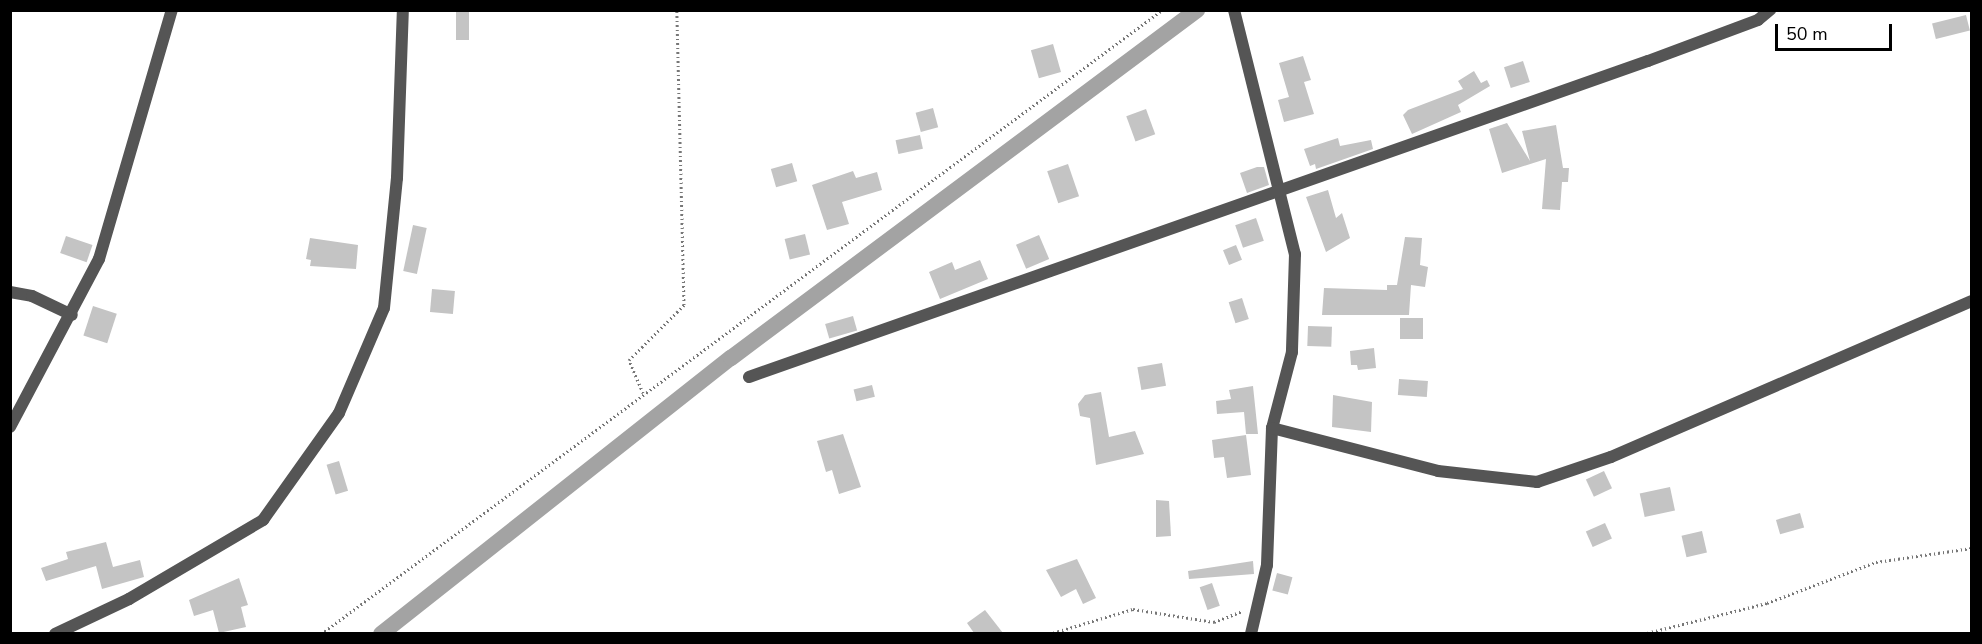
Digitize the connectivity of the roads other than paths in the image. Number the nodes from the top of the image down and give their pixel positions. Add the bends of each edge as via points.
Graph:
1 (172, 10) edge
2 (402, 10) edge
3 (1234, 10) edge
4 (1770, 10) edge
5 (1281, 190) junction
6 (10, 292) edge
7 (1971, 301) edge
8 (72, 315) junction
9 (749, 377) dead end
10 (10, 428) edge
11 (1272, 428) junction
12 (55, 633) edge
13 (1251, 633) edge

1 - 8 street via 99,259
2 - 12 street via 397,177 384,308 339,413 263,520 129,599
3 - 5 street
4 - 5 street via 1758,20
5 - 9 street
5 - 11 street via 1295,254 1292,352
6 - 8 street via 32,296
7 - 11 street via 1611,456 1537,482 1438,471
8 - 10 street
11 - 13 street via 1267,565

